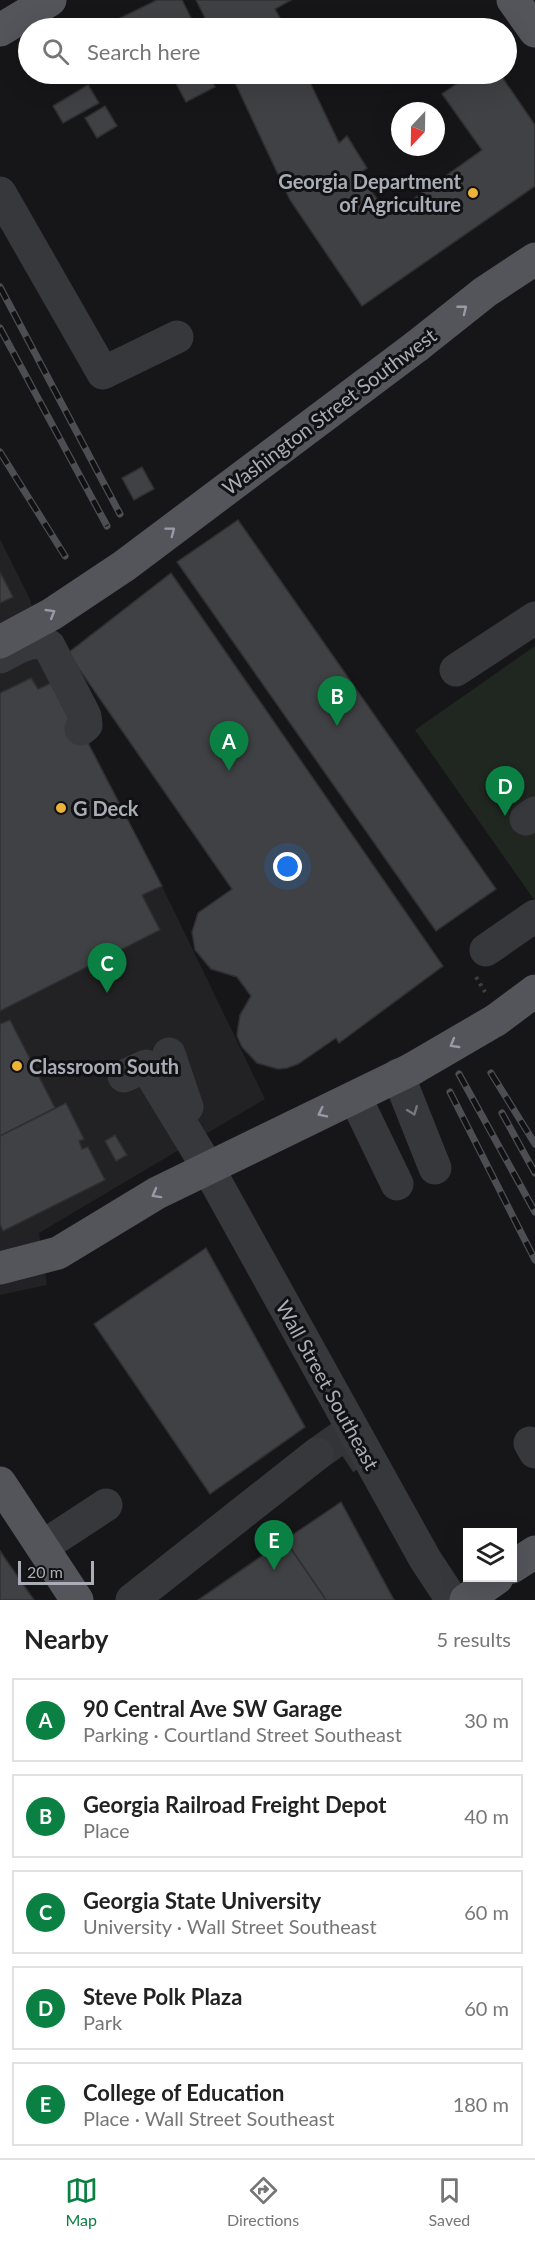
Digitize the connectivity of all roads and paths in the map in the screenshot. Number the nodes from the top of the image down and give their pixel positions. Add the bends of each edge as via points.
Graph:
1 (50, 0) edge
2 (513, 0) edge
3 (20, 18) edge
4 (18, 19) edge
5 (0, 30) edge
6 (535, 31) edge
7 (0, 193) edge
8 (535, 259) edge
9 (177, 337) dead end
10 (529, 633) edge
11 (0, 642) edge
12 (0, 657) edge
13 (456, 670) dead end
14 (81, 729) dead end
15 (535, 916) edge
16 (486, 950) dead end
17 (535, 991) edge
18 (146, 1066) dead end
19 (405, 1072) junction
20 (355, 1097) junction
21 (208, 1168) junction
22 (435, 1168) dead end
23 (397, 1184) dead end
24 (0, 1268) edge
25 (317, 1454) tunnel mouth
26 (0, 1483) edge
27 (106, 1505) dead end
28 (42, 1547) junction
29 (535, 1552) edge
30 (517, 1564) edge
31 (491, 1582) edge
32 (77, 1600) edge
33 (132, 1600) edge
34 (452, 1600) edge
35 (466, 1600) edge

1 - 3 main road
2 - 6 main road
4 - 5 main road
7 - 9 street via 103,373
11 -> 8 main road, Washington Street Southwest, bridge via 52,614 124,566 485,291
10 - 13 street
12 - 14 street via 32,641 49,646 85,716 86,724
15 - 16 street
17 -> 19 main road, bridge via 496,1020
18 - 21 street, Wall Street Southeast
19 - 20 main road
19 -> 22 street
20 -> 21 main road
20 - 23 street
21 -> 24 main road via 156,1193 58,1253
21 - 34 street, Wall Street Southeast
25 - 33 street
26 - 28 main road
27 - 28 street
28 - 32 main road
29 - 30 main road
31 - 35 main road

